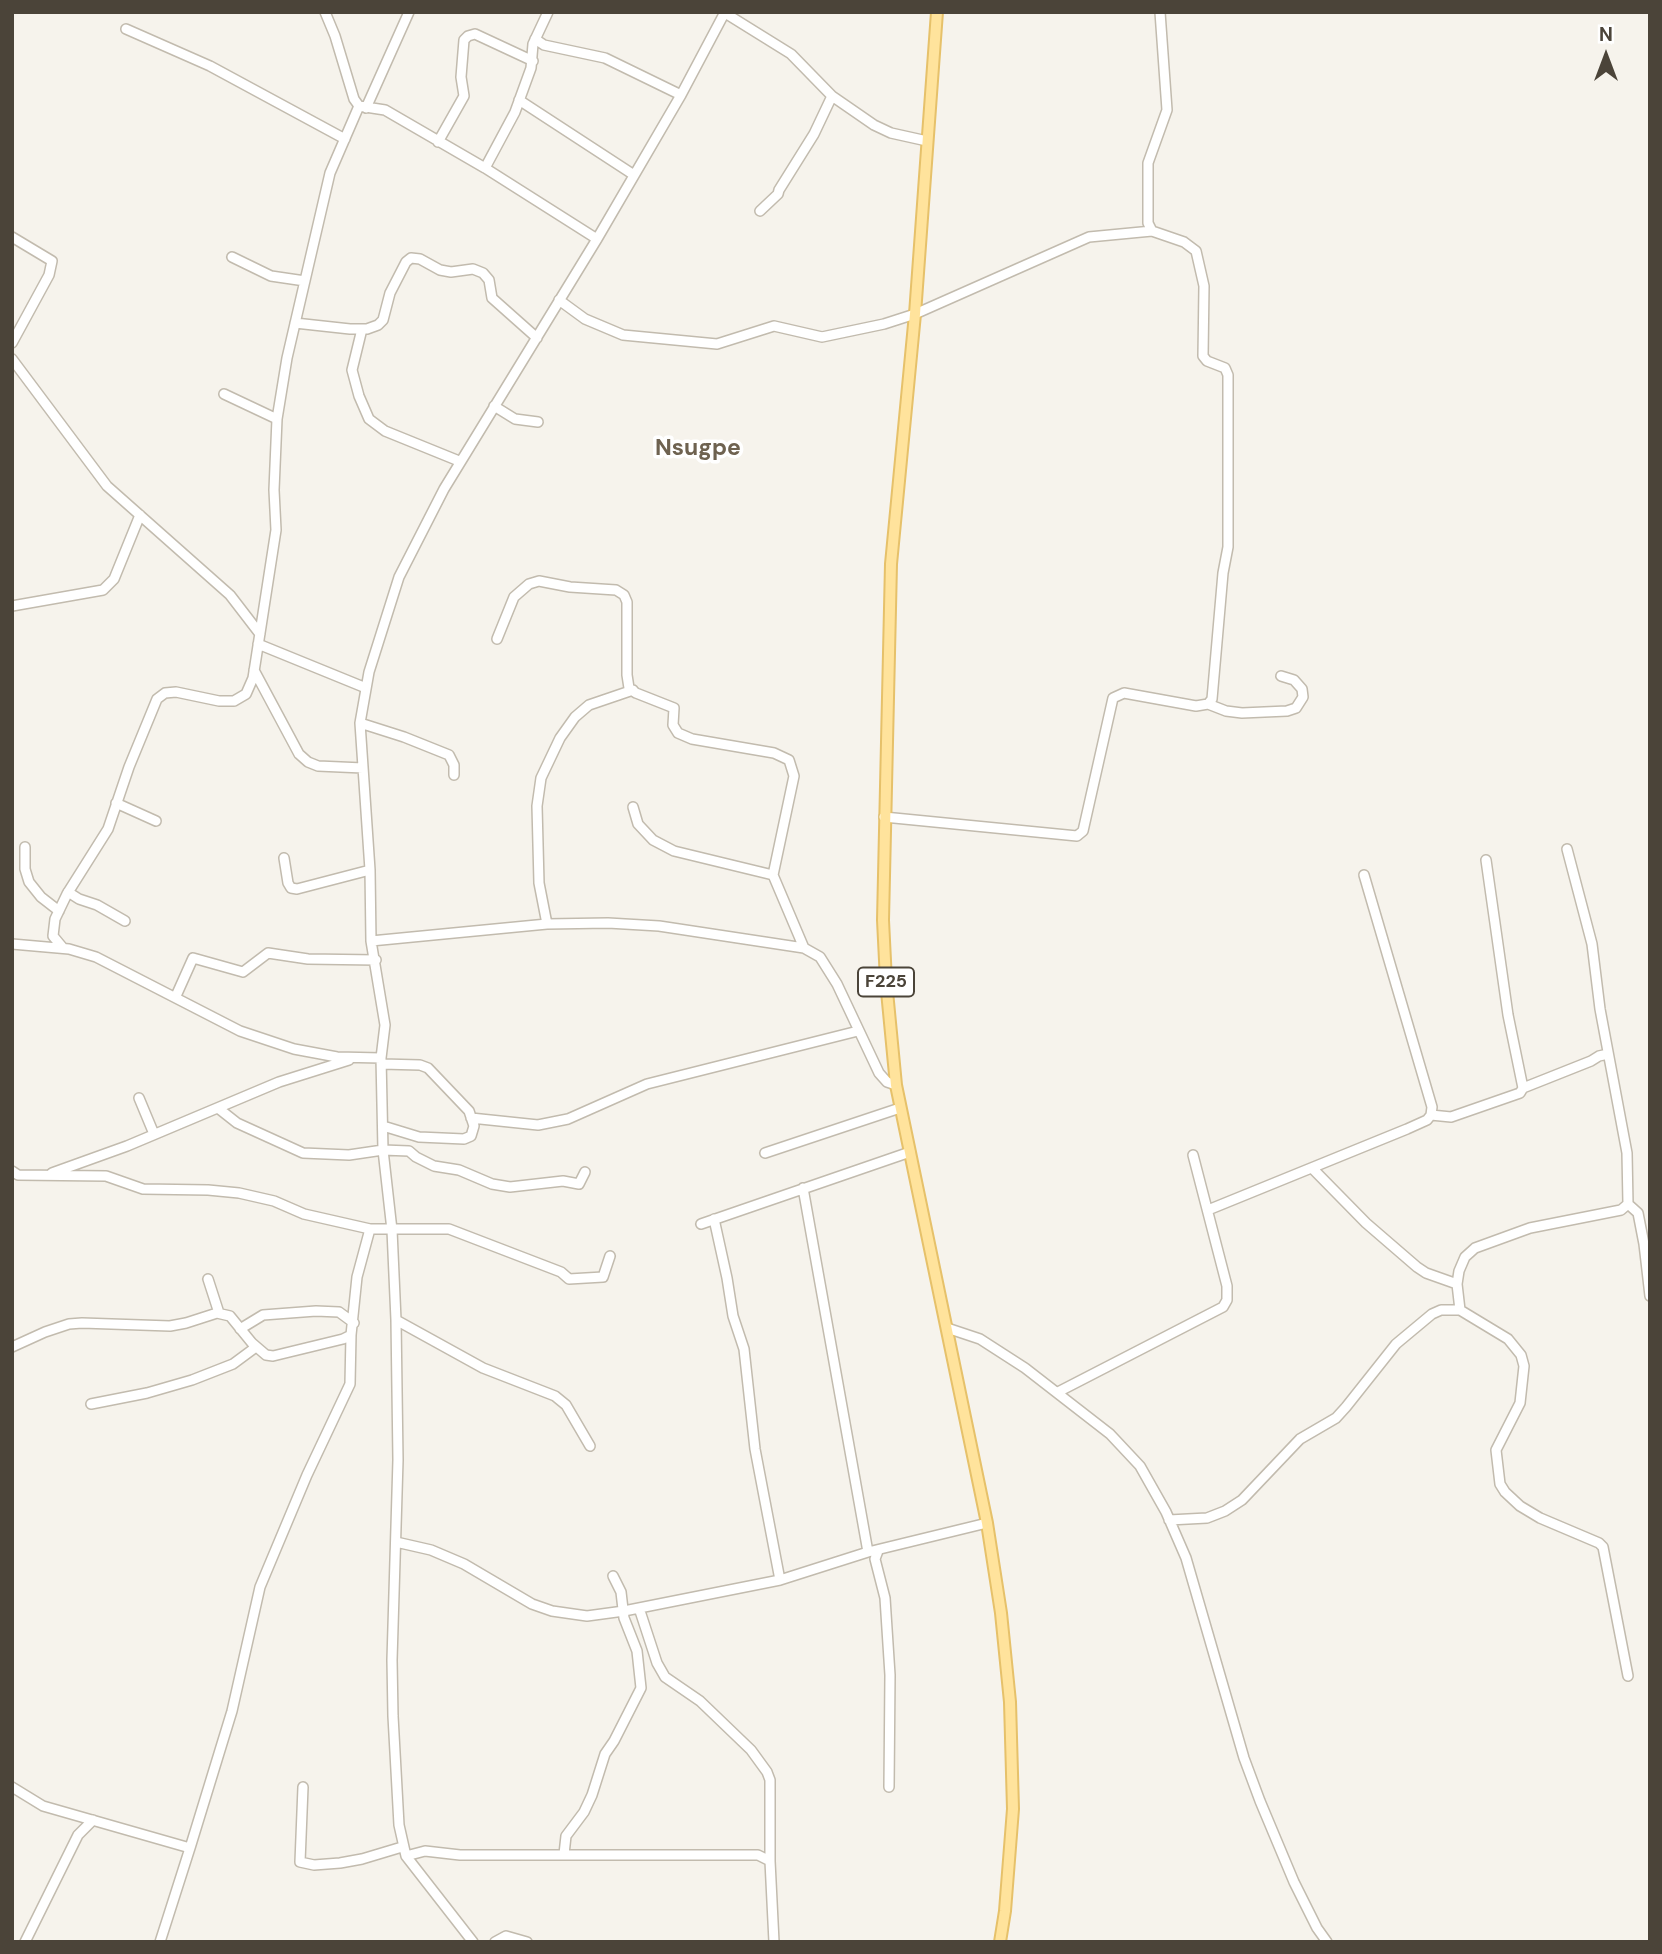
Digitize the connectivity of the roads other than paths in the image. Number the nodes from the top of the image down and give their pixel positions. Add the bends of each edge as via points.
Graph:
1 (325, 12) edge
2 (409, 12) edge
3 (548, 12) edge
4 (937, 12) edge
5 (1160, 12) edge
6 (725, 13) edge
7 (125, 29) dead end
8 (535, 39) junction
9 (533, 61) junction
10 (681, 95) junction
11 (832, 96) junction
12 (519, 100) junction
13 (362, 107) junction
14 (345, 139) junction
15 (927, 141) junction
16 (438, 142) junction
17 (485, 168) junction
18 (634, 175) junction
19 (760, 211) dead end
20 (1152, 231) junction
21 (12, 237) edge
22 (597, 239) junction
23 (232, 257) dead end
24 (305, 281) junction
25 (559, 300) junction
26 (915, 314) junction
27 (295, 323) junction
28 (362, 329) junction
29 (537, 338) junction
30 (12, 343) edge
31 (12, 359) edge
32 (224, 394) dead end
33 (494, 406) junction
34 (277, 419) junction
35 (538, 422) dead end
36 (459, 461) junction
37 (140, 515) junction
38 (12, 606) edge
39 (260, 634) junction
40 (497, 639) dead end
41 (258, 645) junction
42 (254, 670) junction
43 (1281, 676) dead end
44 (366, 688) junction
45 (632, 690) junction
46 (1208, 704) junction
47 (360, 723) junction
48 (363, 768) junction
49 (454, 775) dead end
50 (116, 803) junction
51 (633, 807) dead end
52 (884, 817) junction
53 (156, 821) dead end
54 (25, 847) dead end
55 (1567, 849) dead end
56 (284, 858) dead end
57 (1486, 860) dead end
58 (370, 870) junction
59 (773, 875) junction
60 (1364, 875) dead end
61 (68, 892) junction
62 (59, 911) junction
63 (125, 921) dead end
64 (547, 924) junction
65 (372, 941) junction
66 (12, 944) edge
67 (63, 948) junction
68 (804, 948) junction
69 (376, 960) junction
70 (176, 996) junction
71 (859, 1031) junction
72 (1608, 1054) junction
73 (358, 1058) junction
74 (382, 1061) junction
75 (895, 1085) junction
76 (1523, 1088) junction
77 (139, 1098) dead end
78 (218, 1108) junction
79 (900, 1108) junction
80 (1431, 1115) junction
81 (471, 1118) junction
82 (383, 1126) junction
83 (154, 1134) junction
84 (383, 1150) junction
85 (910, 1152) junction
86 (765, 1153) dead end
87 (1193, 1155) dead end
88 (1312, 1168) junction
89 (585, 1172) dead end
90 (46, 1175) junction
91 (14, 1176) edge
92 (803, 1188) junction
93 (1628, 1204) junction
94 (1208, 1210) junction
95 (714, 1219) junction
96 (701, 1224) dead end
97 (370, 1229) junction
98 (392, 1230) junction
99 (610, 1256) dead end
100 (208, 1279) dead end
101 (1457, 1284) junction
102 (1650, 1296) edge
103 (1460, 1310) junction
104 (219, 1313) junction
105 (396, 1320) junction
106 (354, 1323) junction
107 (947, 1328) junction
108 (240, 1329) junction
109 (351, 1335) junction
110 (12, 1347) edge
111 (256, 1348) junction
112 (1058, 1392) junction
113 (91, 1404) dead end
114 (590, 1446) dead end
115 (1169, 1520) junction
116 (987, 1522) junction
117 (396, 1542) junction
118 (873, 1551) junction
119 (613, 1576) dead end
120 (780, 1580) junction
121 (639, 1608) junction
122 (624, 1611) junction
123 (1628, 1676) dead end
124 (12, 1787) edge
125 (303, 1787) dead end
126 (889, 1787) dead end
127 (93, 1820) junction
128 (190, 1848) junction
129 (404, 1851) junction
130 (564, 1854) junction
131 (770, 1861) junction
132 (25, 1942) edge
133 (160, 1942) edge
134 (473, 1942) edge
135 (495, 1942) edge
136 (527, 1942) edge
137 (774, 1942) edge
138 (999, 1942) edge
139 (1326, 1942) edge

1 - 13 street via 354,99
2 - 13 street
3 - 8 street
4 - 15 main road, F225
5 - 20 street via 1167,110 1146,171
6 - 10 street
6 - 11 street via 791,54
7 - 14 street via 210,66
8 - 9 street
8 - 10 street via 605,58
9 - 12 street
9 - 16 street via 475,34 468,36 461,77 464,96
10 - 18 street
11 - 15 street via 874,125
11 - 19 street via 778,194
12 - 17 street
12 - 18 street
13 - 14 street
13 - 16 street via 385,110
14 - 24 street via 330,173
15 - 26 main road, F225
16 - 17 street
17 - 22 street
18 - 22 street
20 - 26 street via 1089,237
20 - 46 street via 1196,251 1204,286 1203,356 1228,375 1228,547 1214,694
21 - 30 street via 52,261
22 - 25 street
23 - 24 street via 271,275
24 - 27 street
25 - 26 street via 585,319 623,335 717,344 774,326 822,337
25 - 29 street
26 - 52 main road, F225 via 891,564
27 - 28 street
27 - 34 street
28 - 29 street via 383,320 390,293 411,258 440,270 483,273 492,299
28 - 36 street via 352,370 369,419 385,431
29 - 33 street
31 - 37 street via 107,486
32 - 34 street
33 - 35 street via 515,419
33 - 36 street
34 - 39 street via 276,530
36 - 44 street via 399,577
37 - 38 street via 114,579 103,590
37 - 39 street via 230,595
39 - 41 street
40 - 45 street via 514,597 529,584 539,581 616,590 627,602 627,675
41 - 42 street
41 - 44 street
42 - 48 street via 299,754 318,766
42 - 50 street via 246,694 234,701 177,692 157,699
43 - 46 street via 1302,689 1296,708 1242,713
44 - 47 street
45 - 59 street via 674,708 674,729 685,736 789,760 794,776
45 - 64 street via 589,705 575,717 541,778 539,883
46 - 52 street via 1124,694 1113,698 1083,831 1077,836
47 - 48 street
47 - 49 street via 449,755
48 - 58 street
50 - 53 street
50 - 61 street via 107,829
51 - 59 street via 638,824 653,840 674,851
52 - 75 main road, F225 via 885,956
54 - 62 street via 29,882
55 - 72 street via 1592,944
56 - 58 street via 288,883 297,889
57 - 76 street
58 - 65 street
59 - 68 street
60 - 80 street
61 - 62 street
61 - 63 street
62 - 67 street via 53,936
64 - 65 street
64 - 68 street via 659,926
65 - 69 street
66 - 67 street
67 - 70 street via 96,957
68 - 71 street via 820,957
69 - 70 street via 268,953 243,972 193,958
69 - 74 street via 385,1025
70 - 73 street via 240,1031 293,1049
71 - 75 street via 879,1073
71 - 81 street via 647,1084 568,1119 538,1125
72 - 76 street
72 - 93 street via 1627,1153
73 - 74 street
73 - 78 street via 279,1082
74 - 81 street via 428,1068
74 - 82 street
75 - 79 main road, F225
76 - 80 street via 1520,1093 1451,1117
77 - 83 street
78 - 83 street
78 - 84 street via 237,1123 303,1153 349,1155
79 - 85 main road, F225
79 - 86 street
80 - 88 street
81 - 82 street via 471,1136 464,1139 419,1137
82 - 84 street
83 - 90 street
84 - 89 street via 409,1150 434,1166 510,1187 563,1181 579,1184
84 - 98 street
85 - 92 street
85 - 107 main road, F225
87 - 94 street
88 - 94 street
88 - 101 street via 1417,1267
90 - 91 street
90 - 97 street via 106,1176 143,1189 239,1193
92 - 95 street
92 - 118 street
93 - 101 street via 1621,1210 1530,1228 1475,1248 1465,1257
93 - 102 street via 1638,1213
94 - 112 street via 1227,1286 1223,1307
95 - 96 street
95 - 120 street via 744,1349 755,1449
97 - 98 street
97 - 106 street via 357,1277
98 - 99 street via 449,1228 569,1279 603,1277
98 - 105 street
100 - 104 street
101 - 103 street
103 - 115 street via 1432,1314 1396,1344 1346,1408 1300,1439 1242,1500 1208,1518
103 - 123 street via 1508,1339 1521,1355 1520,1403 1496,1450 1500,1483 1520,1506 1603,1547
104 - 108 street via 230,1316
104 - 110 street via 170,1326 69,1324
105 - 114 street via 483,1368 555,1396 566,1405
105 - 117 street
106 - 108 street via 339,1312 316,1311 263,1315
106 - 109 street
107 - 112 street via 980,1339
107 - 116 main road, F225
108 - 111 street
109 - 111 street via 273,1356
109 - 128 street via 350,1384 260,1587 232,1711
111 - 113 street via 233,1364 192,1380
112 - 115 street via 1110,1434 1140,1466
115 - 139 street via 1186,1558 1244,1758 1294,1882
116 - 118 street
116 - 138 main road, F225 via 1010,1702 1013,1809
117 - 122 street via 464,1564 552,1611 587,1616
117 - 129 street via 393,1716
118 - 120 street
118 - 126 street via 885,1598
119 - 122 street
120 - 121 street
121 - 122 street
121 - 131 street via 665,1677 700,1701 767,1772 771,1780
122 - 130 street via 637,1651 641,1688 605,1754 584,1812 566,1836
124 - 127 street via 43,1806
125 - 129 street via 300,1862 340,1863
127 - 128 street
127 - 132 street via 78,1835
128 - 133 street
129 - 130 street
129 - 134 street
130 - 131 street via 749,1854
131 - 137 street
135 - 136 street via 506,1936

